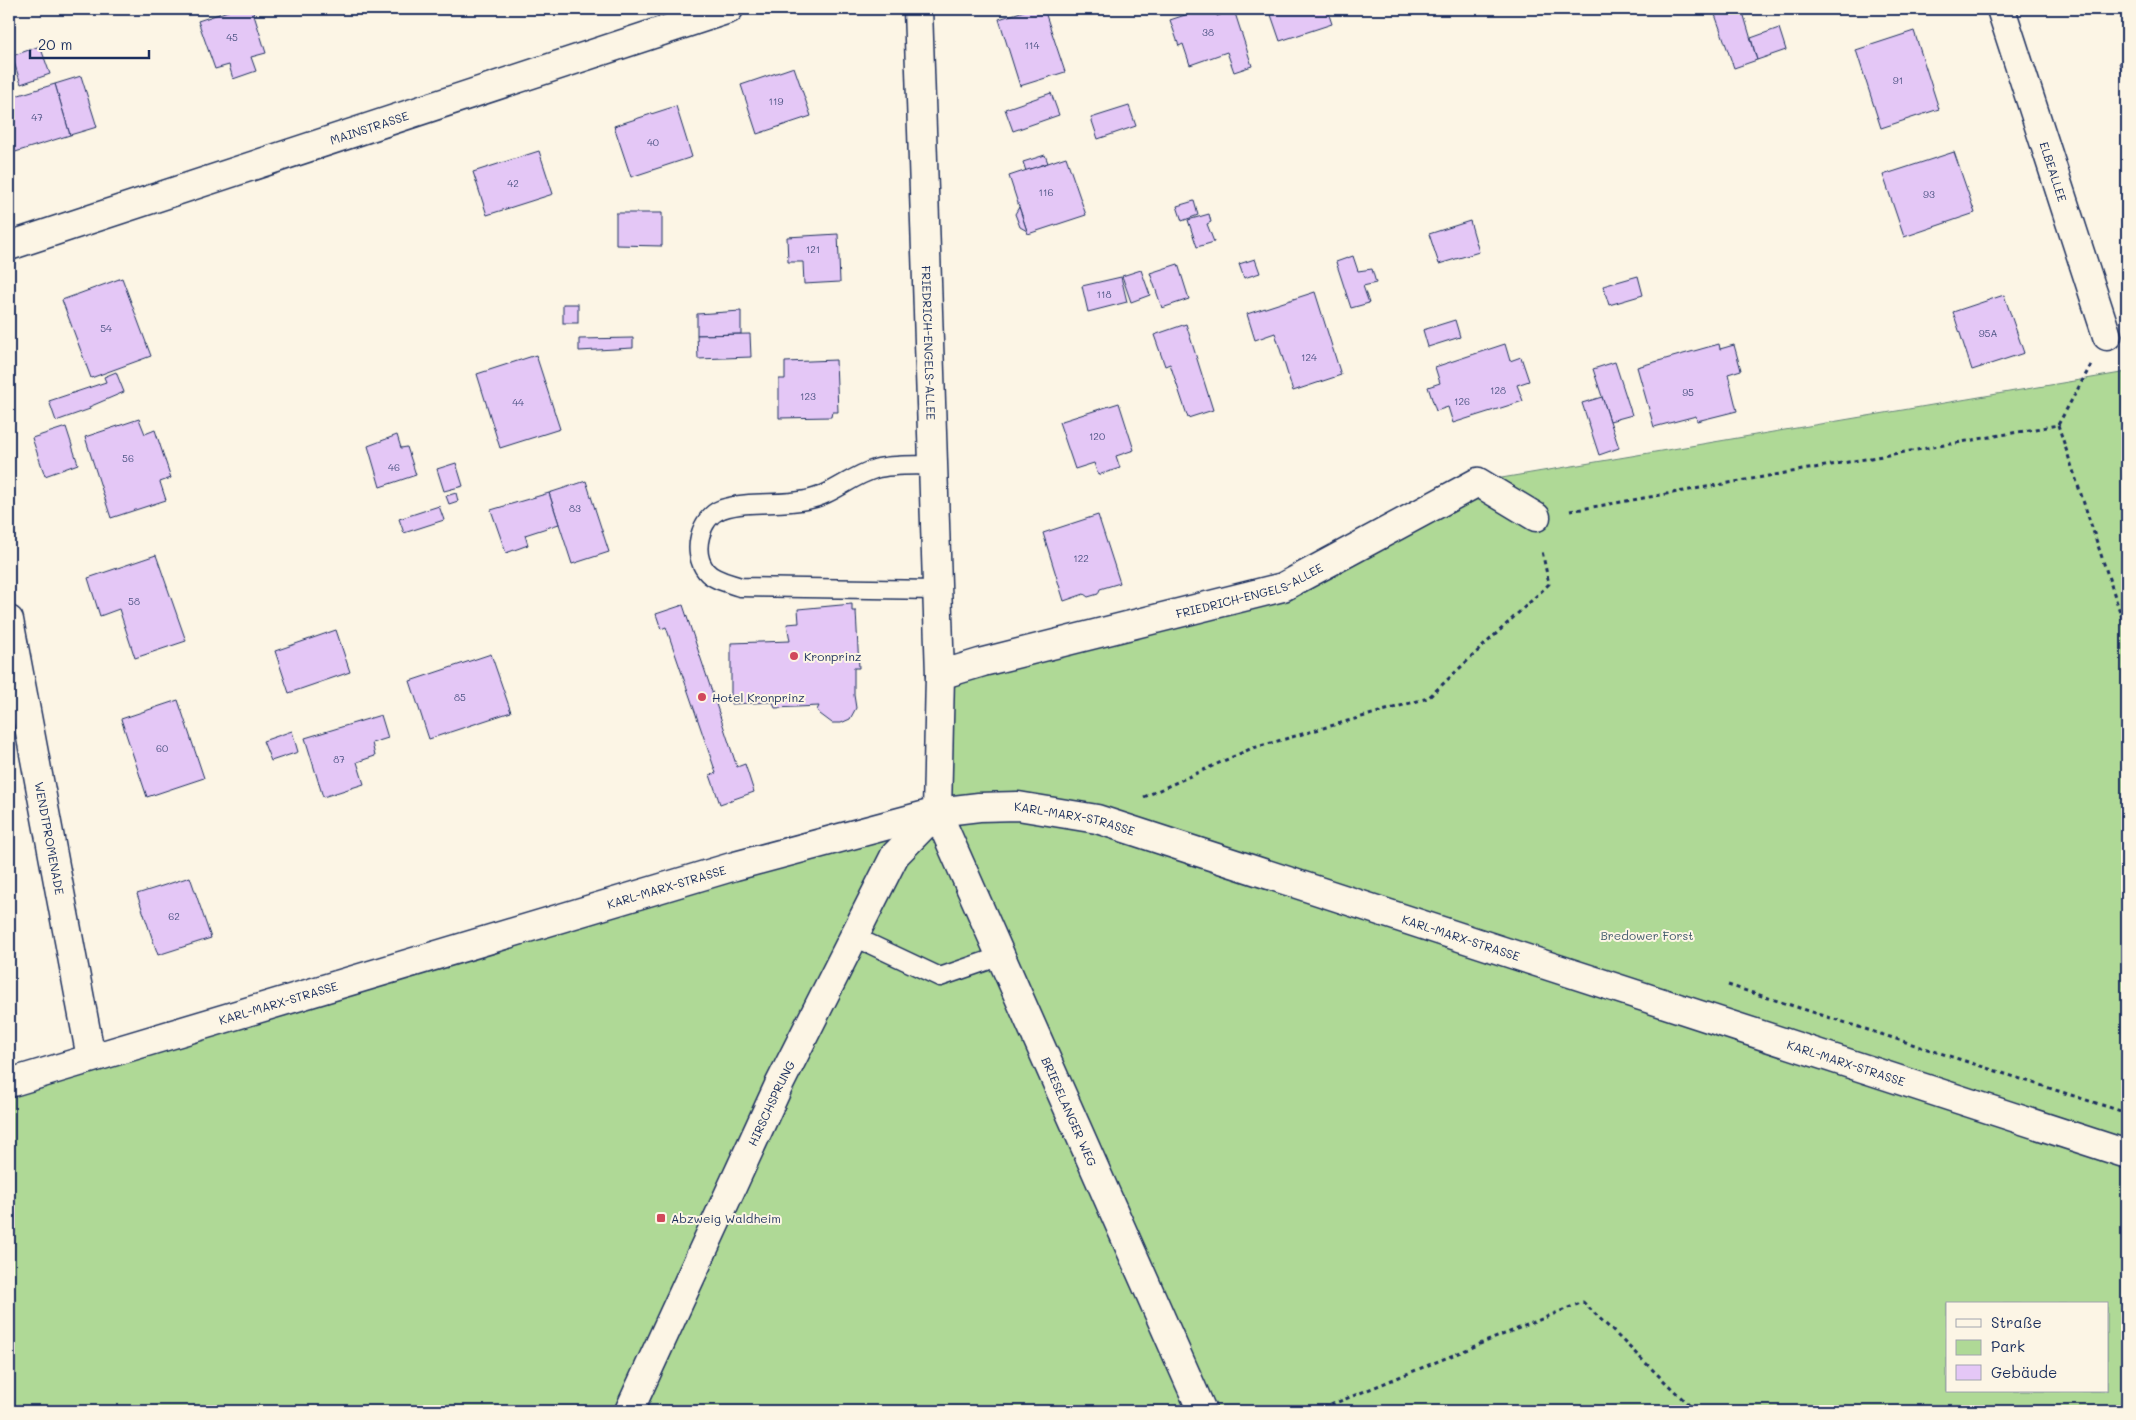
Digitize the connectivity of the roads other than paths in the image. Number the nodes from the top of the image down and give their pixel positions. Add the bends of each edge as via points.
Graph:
1 (729, 9) edge
2 (918, 9) edge
3 (2000, 9) edge
4 (9, 246) edge
5 (2107, 336) road end
6 (933, 465) junction
7 (1536, 517) road end
8 (937, 590) junction
9 (9, 620) edge
10 (940, 676) junction
11 (937, 812) junction
12 (855, 937) junction
13 (1001, 956) junction
14 (91, 1058) junction
15 (9, 1083) edge
16 (2127, 1154) edge
17 (629, 1411) edge
18 (1202, 1411) edge

1 - 4 street, MAINSTRASSE
2 - 6 street, FRIEDRICH-ENGELS-ALLEE
3 - 5 street, ELBEALLEE
6 - 8 street, FRIEDRICH-ENGELS-ALLEE
6 - 8 lane via 876,469 806,500 721,509 706,521 700,537 699,556 706,571 721,581 740,587
7 - 10 street, FRIEDRICH-ENGELS-ALLEE via 1478,482 1284,587 983,662
8 - 10 street, FRIEDRICH-ENGELS-ALLEE
9 - 14 street, WENDTPROMENADE
10 - 11 street, FRIEDRICH-ENGELS-ALLEE
11 - 12 street, HIRSCHSPRUNG via 895,855
11 - 13 street, BRIESELANGER WEG
11 - 14 street, KARL-MARX-STRASSE via 735,866
11 - 16 street, KARL-MARX-STRASSE via 1018,806 1097,819
12 - 13 lane via 940,977
12 - 17 street, HIRSCHSPRUNG via 778,1087
13 - 18 street, BRIESELANGER WEG
14 - 15 street, KARL-MARX-STRASSE

